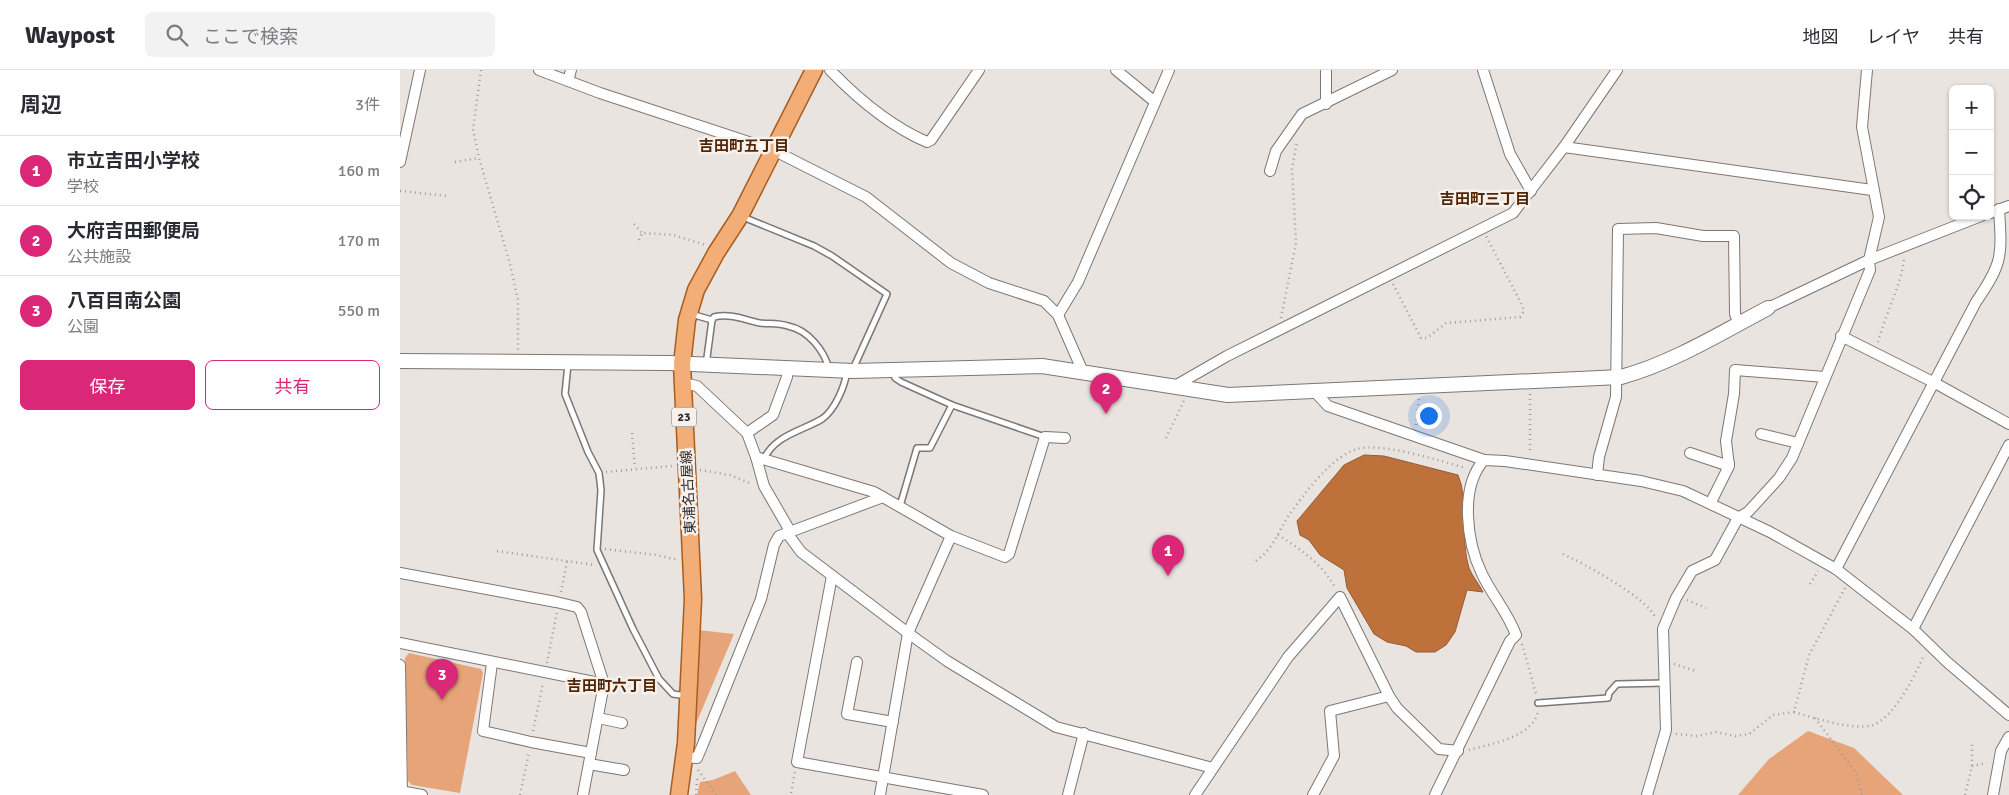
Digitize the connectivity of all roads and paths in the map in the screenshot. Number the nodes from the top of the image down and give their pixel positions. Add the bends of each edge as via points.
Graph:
1 (420, 70) edge
2 (481, 70) edge
3 (540, 70) edge
4 (571, 70) edge
5 (814, 70) edge
6 (830, 70) edge
7 (979, 70) edge
8 (1116, 70) edge
9 (1169, 70) edge
10 (1326, 70) edge
11 (1392, 70) edge
12 (1483, 70) edge
13 (1617, 70) edge
14 (1867, 70) edge
15 (568, 81) junction
16 (1155, 102) junction
17 (1326, 104) junction
18 (1299, 133) dead end
19 (1564, 147) junction
20 (773, 150) junction
21 (479, 158) junction
22 (400, 162) edge
23 (455, 162) dead end
24 (1270, 171) dead end
25 (1872, 190) junction
26 (400, 191) edge
27 (1530, 191) junction
28 (449, 196) dead end
29 (1999, 209) edge
30 (740, 216) junction
31 (1971, 220) edge
32 (634, 224) dead end
33 (1482, 229) junction
34 (642, 233) junction
35 (639, 240) dead end
36 (1900, 247) junction
37 (718, 248) junction
38 (1869, 260) junction
39 (1389, 276) junction
40 (1768, 308) joint
41 (689, 313) junction
42 (1058, 315) junction
43 (712, 320) junction
44 (1739, 324) junction
45 (1280, 330) junction
46 (1841, 336) junction
47 (1873, 352) junction
48 (400, 362) edge
49 (519, 363) junction
50 (568, 363) junction
51 (682, 364) junction
52 (706, 365) junction
53 (787, 368) junction
54 (829, 370) junction
55 (850, 371) junction
56 (894, 371) junction
57 (1083, 372) junction
58 (1825, 377) junction
59 (1615, 378) junction
60 (683, 382) junction
61 (1530, 382) junction
62 (1935, 383) junction
63 (1173, 387) junction
64 (1419, 387) junction
65 (1188, 389) junction
66 (1315, 392) junction
67 (952, 405) junction
68 (2009, 424) edge
69 (632, 433) dead end
70 (747, 433) junction
71 (1761, 434) dead end
72 (1045, 437) junction
73 (1413, 437) junction
74 (1065, 438) dead end
75 (1166, 438) dead end
76 (1798, 443) junction
77 (2009, 445) edge
78 (1690, 453) dead end
79 (760, 458) junction
80 (1484, 460) junction
81 (1529, 464) junction
82 (1729, 464) junction
83 (687, 467) junction
84 (635, 468) junction
85 (1474, 470) junction
86 (599, 473) junction
87 (1597, 475) junction
88 (764, 486) junction
89 (882, 497) junction
90 (1711, 502) junction
91 (900, 507) junction
92 (1738, 518) junction
93 (788, 532) junction
94 (1278, 535) junction
95 (950, 536) junction
96 (597, 550) junction
97 (497, 551) dead end
98 (1562, 554) dead end
99 (1256, 561) dead end
100 (1823, 562) junction
101 (692, 564) junction
102 (606, 567) junction
103 (1836, 569) junction
104 (400, 573) edge
105 (832, 576) junction
106 (1850, 580) junction
107 (1810, 584) dead end
108 (1678, 595) junction
109 (1340, 596) junction
110 (1706, 608) dead end
111 (1663, 629) junction
112 (1913, 629) junction
113 (908, 633) junction
114 (1516, 635) junction
115 (400, 643) edge
116 (1928, 645) junction
117 (1664, 661) junction
118 (492, 662) junction
119 (857, 662) dead end
120 (400, 666) edge
121 (1696, 671) dead end
122 (1665, 683) junction
123 (604, 684) junction
124 (688, 696) junction
125 (1388, 696) junction
126 (1538, 703) junction
127 (1794, 712) junction
128 (2009, 715) edge
129 (598, 718) junction
130 (1815, 718) junction
131 (622, 722) dead end
132 (893, 722) junction
133 (1666, 732) junction
134 (1084, 733) junction
135 (2009, 737) edge
136 (1972, 743) dead end
137 (1458, 751) junction
138 (684, 757) junction
139 (590, 758) junction
140 (1999, 761) junction
141 (797, 762) junction
142 (1972, 766) junction
143 (1213, 768) junction
144 (624, 770) dead end
145 (698, 770) dead end
146 (883, 778) junction
147 (401, 792) edge
148 (791, 793) dead end
149 (422, 795) edge
150 (583, 795) edge
151 (679, 795) edge
152 (716, 795) edge
153 (880, 795) edge
154 (983, 795) edge
155 (1068, 795) edge
156 (1195, 795) edge
157 (1313, 795) edge
158 (1435, 795) edge
159 (1648, 795) edge
160 (1862, 795) edge
161 (1965, 795) edge
162 (1993, 795) edge

1 - 22 street
2 - 21 path via 473,119
3 - 15 street
4 - 15 street
5 - 20 main road, 東浦名古屋線 / 23
6 - 7 street via 903,132 927,142
8 - 16 street
9 - 16 street
10 - 17 street
11 - 17 street
12 - 27 street via 1510,154
13 - 19 street
14 - 25 street via 1862,127
15 - 20 street
16 - 42 street via 1078,282
17 - 24 street via 1302,114 1276,151
18 - 45 path via 1292,168 1296,244
19 - 25 street
19 - 27 street
20 - 30 main road, 東浦名古屋線 / 23
20 - 42 street via 866,197 951,263 989,283 1044,301
21 - 23 path
21 - 49 path via 518,300
25 - 38 street via 1879,217
26 - 28 path
27 - 33 street via 1513,213
29 - 62 street via 2002,251 1997,268
30 - 37 main road, 東浦名古屋線 / 23
30 - 55 lane via 814,246 887,294
31 - 36 street
32 - 34 path
33 - 39 street
33 - 39 path via 1522,305 1524,310 1520,317 1446,323 1426,338 1421,338
34 - 35 path
34 - 37 path via 673,235
36 - 38 street
36 - 47 path via 1904,258 1901,273
37 - 41 main road, 東浦名古屋線 / 23 via 696,290
38 - 40 street
38 - 46 street via 1870,270
39 - 45 street
40 - 44 street
41 - 43 lane
41 - 51 main road, 東浦名古屋線 / 23
42 - 57 street
43 - 52 lane
43 - 54 lane via 728,316 789,326 804,333 822,351
44 - 59 street via 1635,373
44 - 59 street via 1735,314 1734,236 1703,236 1656,228 1618,228
45 - 63 street
46 - 47 street
46 - 58 street
47 - 62 street
48 - 49 street
49 - 50 street
50 - 51 street
50 - 86 lane via 565,394
51 - 52 street
51 - 60 main road, 東浦名古屋線 / 23
52 - 53 street
53 - 54 street
53 - 70 street via 787,377 773,415
54 - 55 street
55 - 56 street
55 - 79 lane via 822,419 787,435
56 - 57 street via 1042,366
56 - 67 lane via 895,378 901,382
57 - 63 street
58 - 76 street
58 - 82 street via 1735,370 1726,441
59 - 61 street
59 - 87 street via 1616,397
60 - 70 street via 697,386
60 - 83 main road, 東浦名古屋線 / 23
61 - 64 street
61 - 81 path
62 - 68 street
62 - 103 street
63 - 65 street
64 - 66 street
64 - 73 path via 1419,412
65 - 66 street via 1228,395
65 - 75 path
66 - 73 street via 1328,406
67 - 72 lane
67 - 91 lane via 930,448 917,448
69 - 84 path
70 - 79 street
71 - 76 street
72 - 74 street
72 - 95 street via 1009,554 1005,557
73 - 80 street
76 - 92 street via 1779,478 1748,512
77 - 112 street
78 - 82 street
79 - 88 street
79 - 89 street
80 - 81 street
80 - 85 street
81 - 87 street
82 - 90 street
83 - 84 path
83 - 88 path via 730,475
83 - 101 main road, 東浦名古屋線 / 23
84 - 86 path
85 - 94 path via 1380,448 1355,449 1336,461 1305,495
85 - 114 street via 1469,511 1476,560
86 - 96 lane
87 - 90 street via 1642,481
88 - 93 street
89 - 91 street
89 - 93 street
90 - 92 street
91 - 95 street
92 - 100 street
92 - 108 street via 1715,560 1692,571
93 - 105 street via 802,552
93 - 138 street via 779,536 774,545 761,599 697,758
94 - 99 path via 1271,548
94 - 109 path via 1326,574
95 - 113 street
96 - 101 path via 657,555
96 - 102 lane
97 - 102 path
98 - 111 path via 1605,577 1650,608
100 - 103 street
100 - 107 path
101 - 124 main road, 東浦名古屋線 / 23
102 - 124 lane via 633,630 659,679 673,694
103 - 106 street
104 - 123 street via 577,607
105 - 113 street
105 - 141 street
106 - 112 street
106 - 127 path via 1809,655
108 - 110 path
108 - 111 street
109 - 125 street
109 - 143 street via 1288,657
111 - 117 street
112 - 116 street
113 - 132 street
113 - 134 street via 947,661 1056,727
114 - 126 path
114 - 137 street via 1510,641
115 - 118 street
116 - 128 street
116 - 130 path via 1896,706 1881,721 1862,726
117 - 121 path
117 - 122 street
118 - 123 street
118 - 139 street via 483,731
119 - 132 street via 847,714
120 - 147 street
122 - 126 lane via 1617,684 1608,698
122 - 133 street
123 - 129 street
124 - 138 main road, 東浦名古屋線 / 23
125 - 137 street via 1396,708 1439,749
125 - 157 street via 1330,711 1334,756
126 - 137 path via 1537,715 1513,738
127 - 130 path
127 - 133 path via 1773,715 1749,734 1715,732 1697,736
129 - 131 street
129 - 139 street
130 - 160 path via 1856,773
132 - 146 street
133 - 159 street
134 - 143 street
134 - 155 street
135 - 140 street
136 - 142 path
137 - 158 street
138 - 151 main road, 東浦名古屋線 / 23
139 - 144 street
139 - 150 street
140 - 142 path
140 - 162 street
141 - 146 street
141 - 148 path
142 - 161 path
143 - 156 street
145 - 152 path
146 - 153 street
146 - 154 street
147 - 149 street

